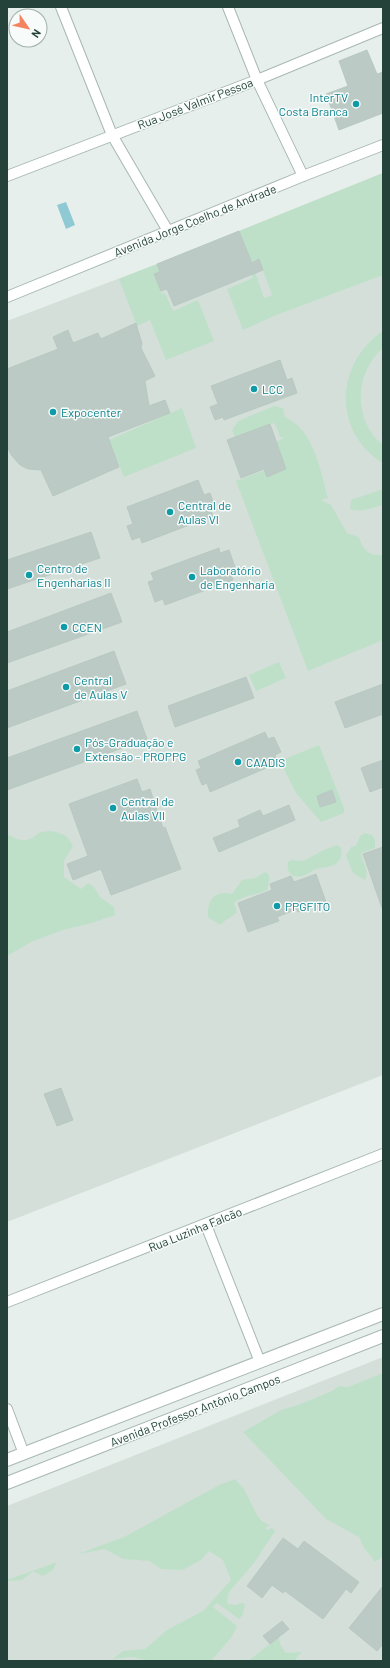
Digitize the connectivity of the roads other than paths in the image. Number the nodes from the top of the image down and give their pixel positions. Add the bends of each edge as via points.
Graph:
1 (61, 7) edge
2 (228, 7) edge
3 (383, 28) edge
4 (257, 80) junction
5 (112, 135) junction
6 (383, 145) edge
7 (7, 176) edge
8 (303, 176) junction
9 (168, 231) junction
10 (7, 297) edge
11 (383, 1154) edge
12 (206, 1225) junction
13 (7, 1302) edge
14 (383, 1314) edge
15 (383, 1336) edge
16 (260, 1362) junction
17 (7, 1409) edge
18 (131, 1412) junction
19 (100, 1424) junction
20 (137, 1433) junction
21 (108, 1443) junction
22 (24, 1454) junction
23 (7, 1460) edge
24 (7, 1483) edge

1 - 5 street
2 - 4 street
3 - 4 street, Rua José Valmir Pessoa
4 - 5 street, Rua José Valmir Pessoa
4 - 8 street
5 - 7 street, Rua José Valmir Pessoa
5 - 9 street
6 - 8 street, Avenida Jorge Coelho de Andrade
8 - 9 street, Avenida Jorge Coelho de Andrade
9 - 10 street, Avenida Jorge Coelho de Andrade
11 - 12 street, Rua Luzinha Falcão
12 - 13 street, Rua Luzinha Falcão
12 - 16 street
14 - 16 street, Avenida Professor Antônio Campos
15 - 20 street, Avenida Professor Antônio Campos
16 - 18 street, Avenida Professor Antônio Campos
17 - 22 street
18 - 19 street, Avenida Professor Antônio Campos
18 - 20 street
19 - 21 street
19 - 22 street, Avenida Professor Antônio Campos
20 - 21 street, Avenida Professor Antônio Campos
21 - 24 street, Avenida Professor Antônio Campos
22 - 23 street, Avenida Professor Antônio Campos

